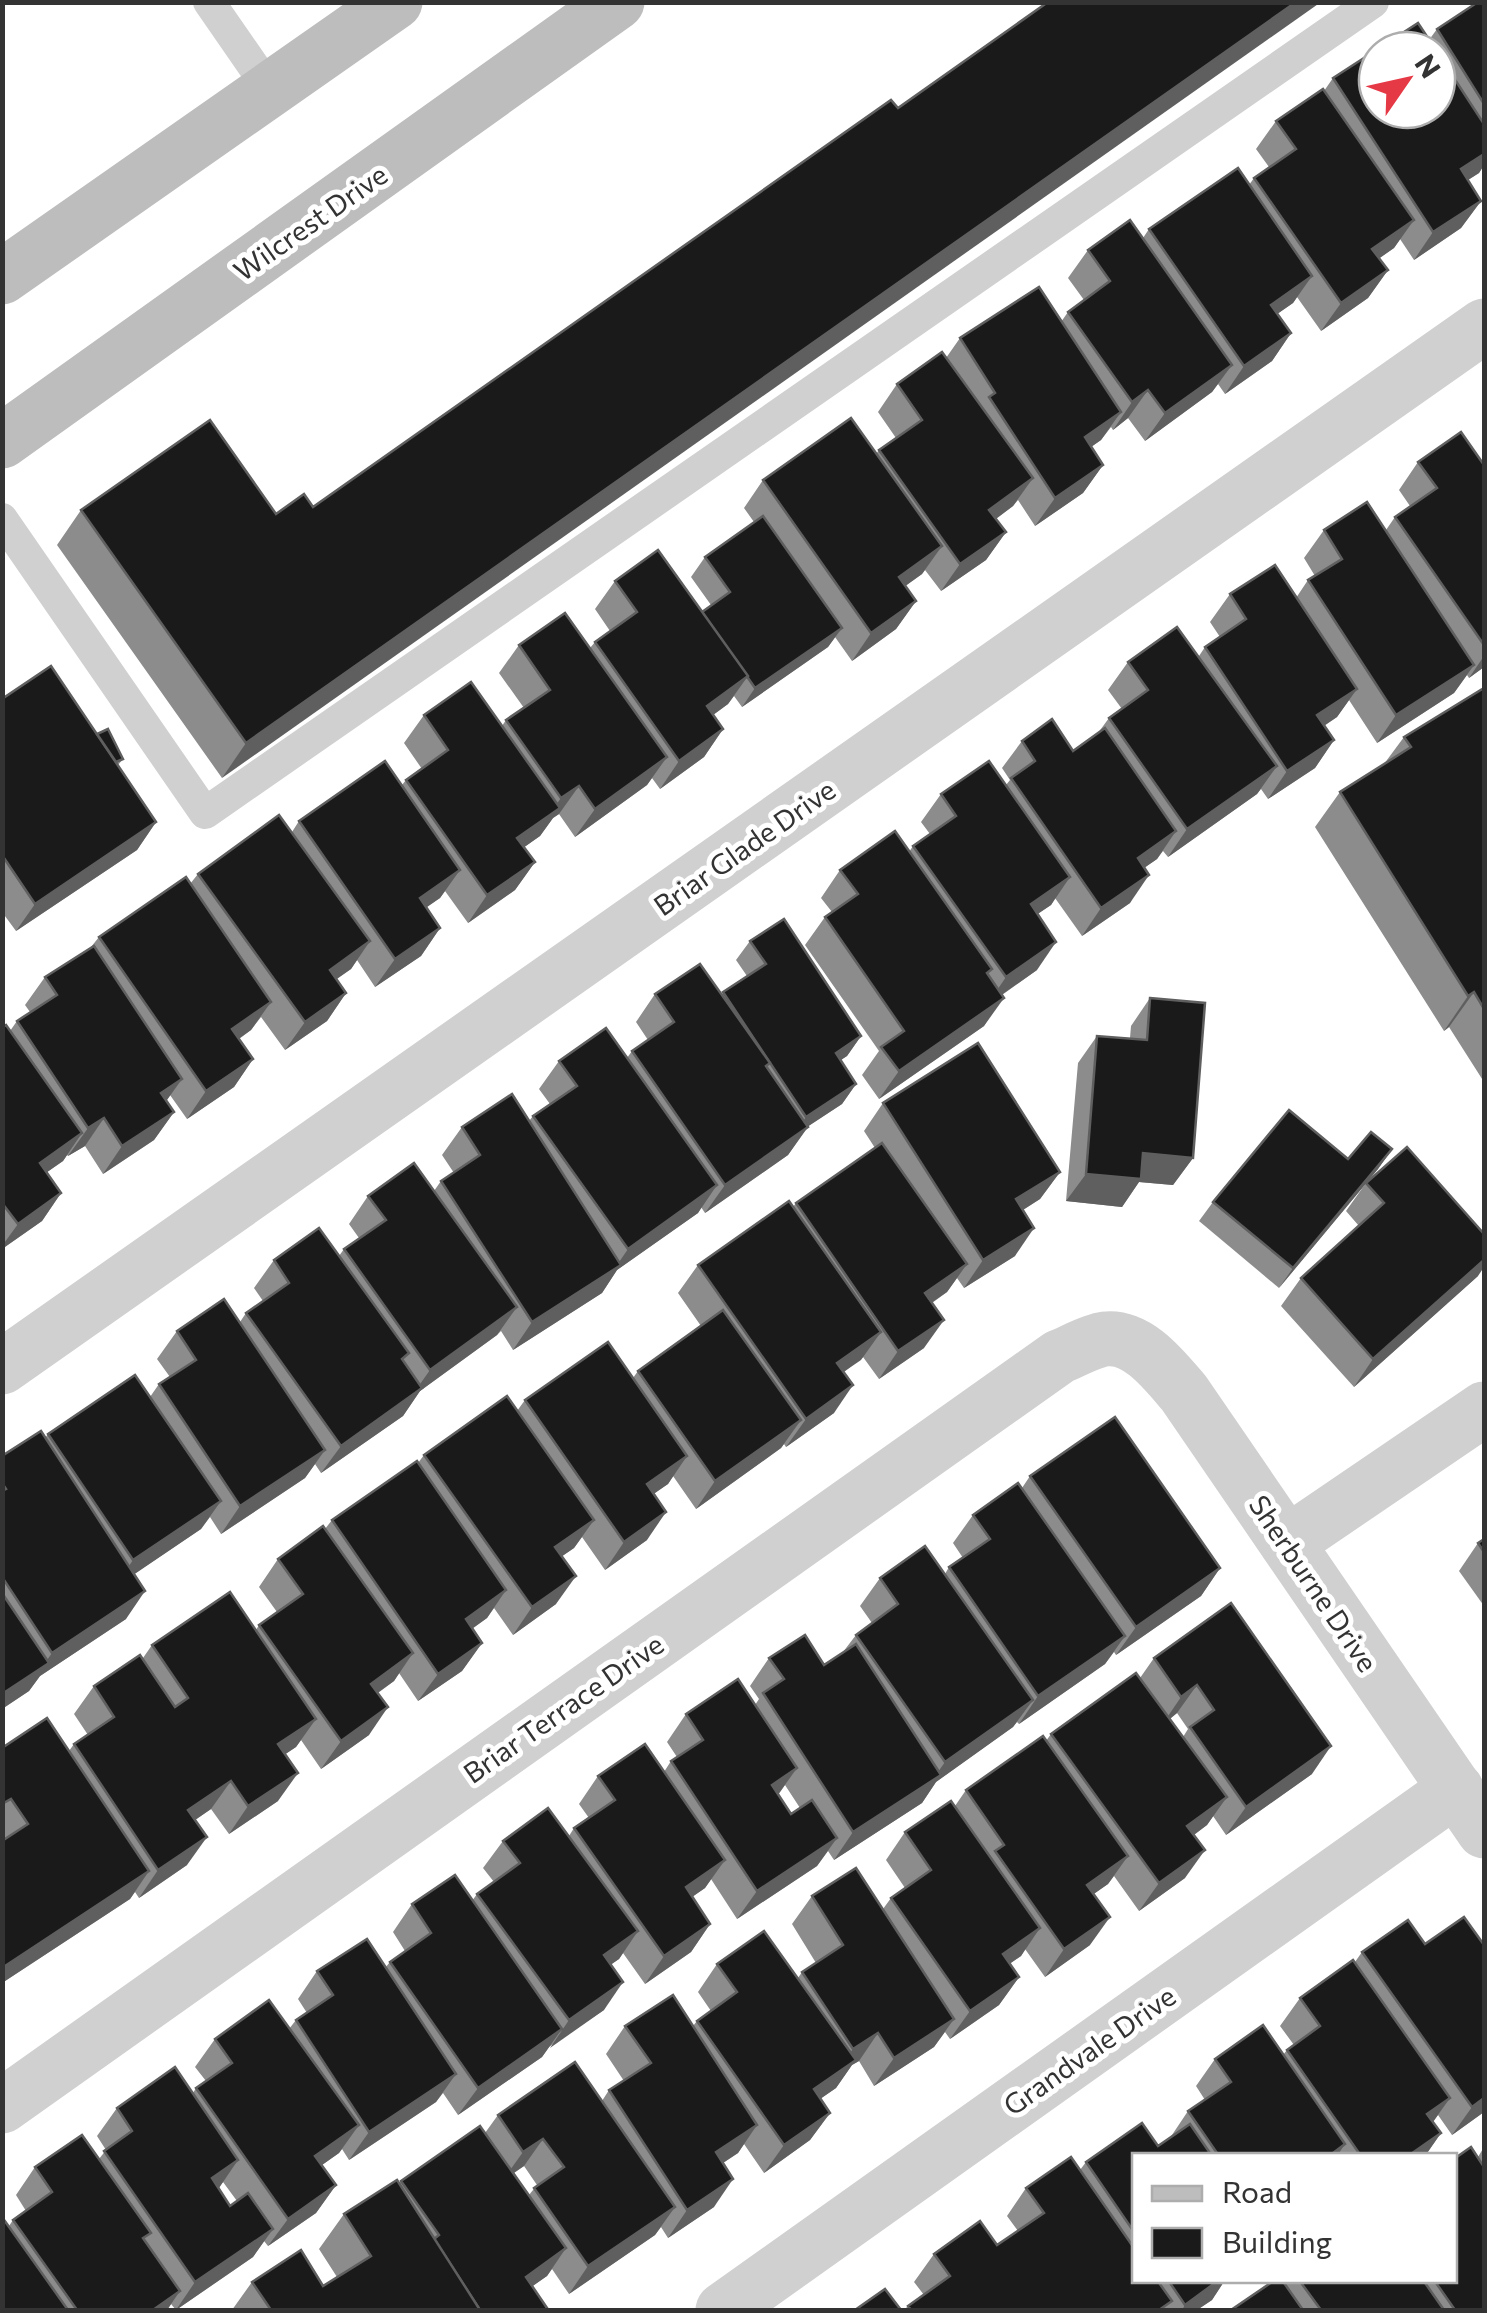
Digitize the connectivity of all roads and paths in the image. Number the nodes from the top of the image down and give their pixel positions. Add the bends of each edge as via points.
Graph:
1 (209, 2) edge
2 (395, 2) edge
3 (617, 2) edge
4 (1373, 2) edge
5 (270, 90) junction
6 (2, 277) edge
7 (1484, 326) edge
8 (2, 441) edge
9 (2, 520) edge
10 (1134, 1345) joint
11 (2, 1367) edge
12 (1484, 1409) edge
13 (1286, 1543) junction
14 (1470, 1810) edge
15 (2, 2106) edge
16 (723, 2310) edge

1 - 5 lane
2 - 5 main road
3 - 8 main road, Wilcrest Drive
4 - 9 lane via 205,813
5 - 6 main road
7 - 11 street, Briar Glade Drive
10 - 13 street, Sherburne Drive via 1184,1393
10 - 15 street, Briar Terrace Drive via 1106,1338 1058,1357
12 - 13 street
13 - 14 street, Sherburne Drive
14 - 16 street, Grandvale Drive

